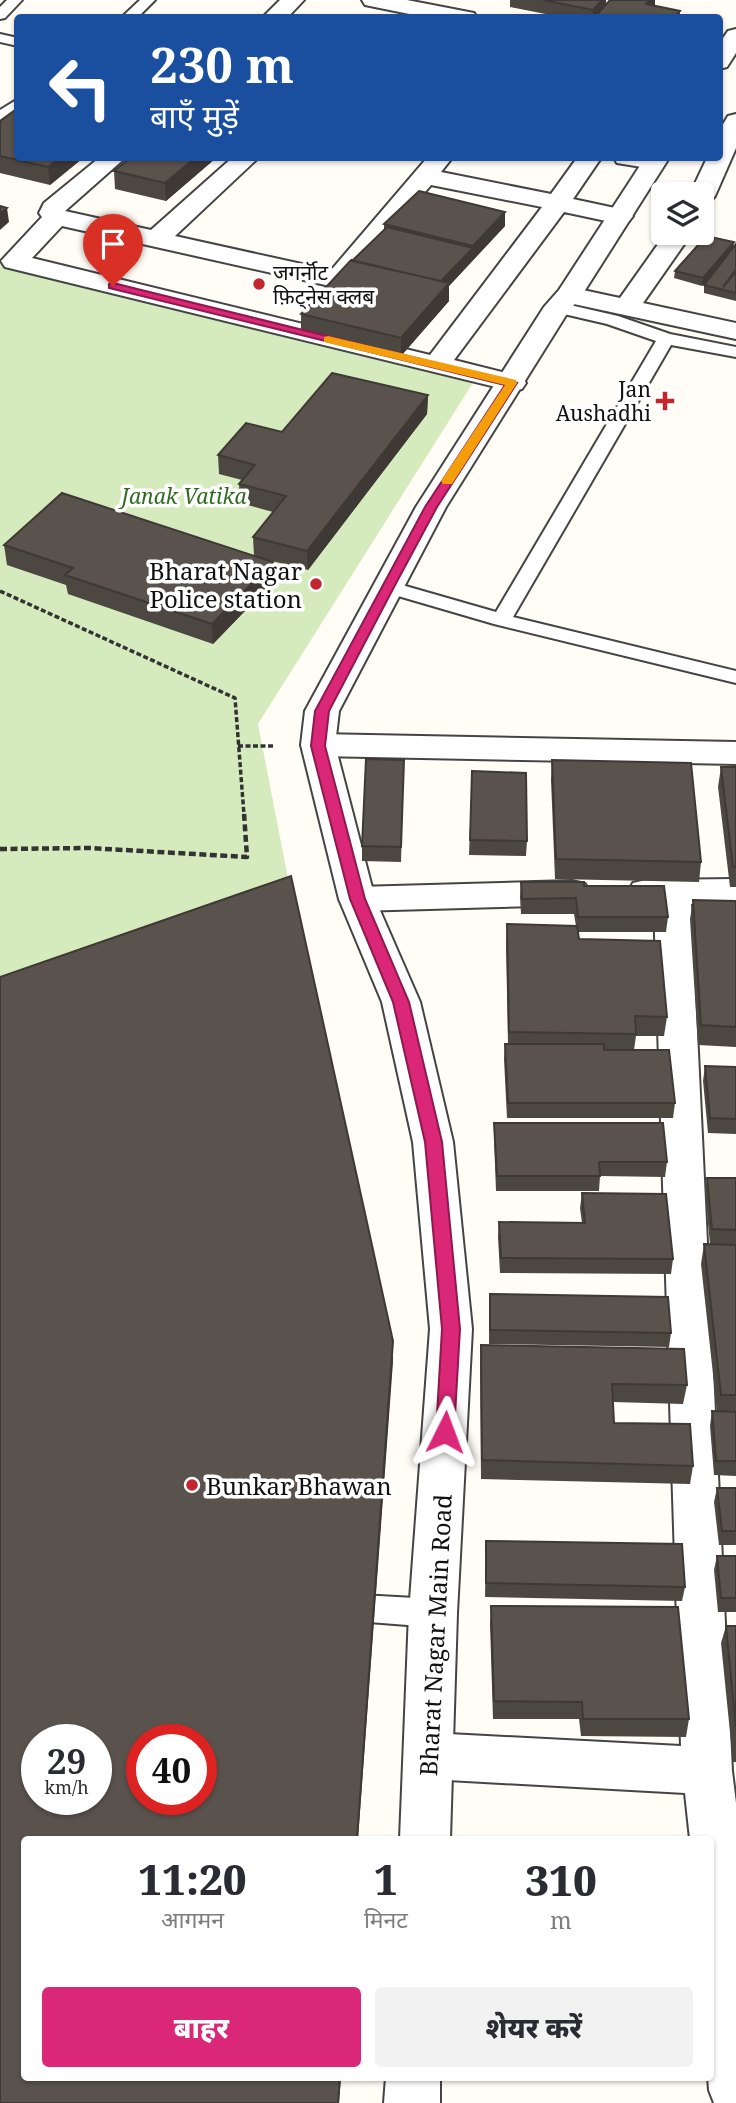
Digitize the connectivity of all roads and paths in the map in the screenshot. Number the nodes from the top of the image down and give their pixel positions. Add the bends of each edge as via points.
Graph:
1 (15, 0) edge
2 (148, 0) edge
3 (293, 0) edge
4 (373, 0) edge
5 (446, 6) edge
6 (132, 14) edge
7 (278, 14) edge
8 (0, 15) edge
9 (736, 36) edge
10 (723, 57) edge
11 (14, 106) edge
12 (0, 117) edge
13 (733, 133) edge
14 (723, 153) edge
15 (109, 161) edge
16 (243, 161) edge
17 (587, 161) edge
18 (645, 161) edge
19 (719, 161) edge
20 (432, 167) edge
21 (709, 182) edge
22 (736, 189) edge
23 (714, 190) edge
24 (558, 203) junction
25 (620, 216) junction
26 (56, 217) junction
27 (156, 239) junction
28 (679, 245) edge
29 (330, 278) junction
30 (563, 301) junction
31 (627, 307) junction
32 (301, 312) junction
33 (736, 331) edge
34 (666, 339) junction
35 (736, 352) edge
36 (436, 365) junction
37 (512, 383) junction
38 (388, 587) junction
39 (0, 592) edge
40 (501, 620) junction
41 (736, 677) edge
42 (318, 746) junction
43 (736, 753) edge
44 (0, 849) edge
45 (672, 891) junction
46 (736, 891) edge
47 (358, 899) junction
48 (319, 1605) edge
49 (433, 1613) junction
50 (430, 1756) junction
51 (707, 1772) junction
52 (425, 1836) edge
53 (727, 1855) edge
54 (413, 2081) edge
55 (736, 2091) edge
56 (412, 2103) edge

1 - 8 lane
2 - 6 lane
3 - 7 street
4 - 5 street
9 - 10 street
11 - 12 lane
13 - 14 street
15 - 26 street via 53,208
16 - 27 street
17 - 24 street
18 - 25 street, Bharat Nagar Main Road
19 - 21 street
20 - 24 street
20 - 29 street via 342,274
22 - 23 street
24 - 25 street
24 - 36 street
25 - 30 street, Bharat Nagar Main Road
26 - 27 street
26 - 32 street via 14,261
27 - 29 street
28 - 31 street
29 - 32 street
30 - 31 street
30 - 34 lane
30 - 37 street, Bharat Nagar Main Road
31 - 33 street
32 - 36 street
34 - 35 lane
34 - 40 lane
36 - 37 street
37 - 38 street, Bharat Nagar Main Road via 431,507
38 - 40 lane
38 - 42 street, Bharat Nagar Main Road via 322,711
39 - 44 path via 235,698 247,857
40 - 41 lane
42 - 43 street
42 - 47 street, Bharat Nagar Main Road
45 - 46 street
45 - 47 street
45 - 51 street
47 - 49 street, Bharat Nagar Main Road via 401,1002 433,1142 451,1329
48 - 49 lane
49 - 50 street, Bharat Nagar Main Road
50 - 51 street
50 - 52 street, Bharat Nagar Main Road
51 - 53 street
53 - 55 street
54 - 56 street

